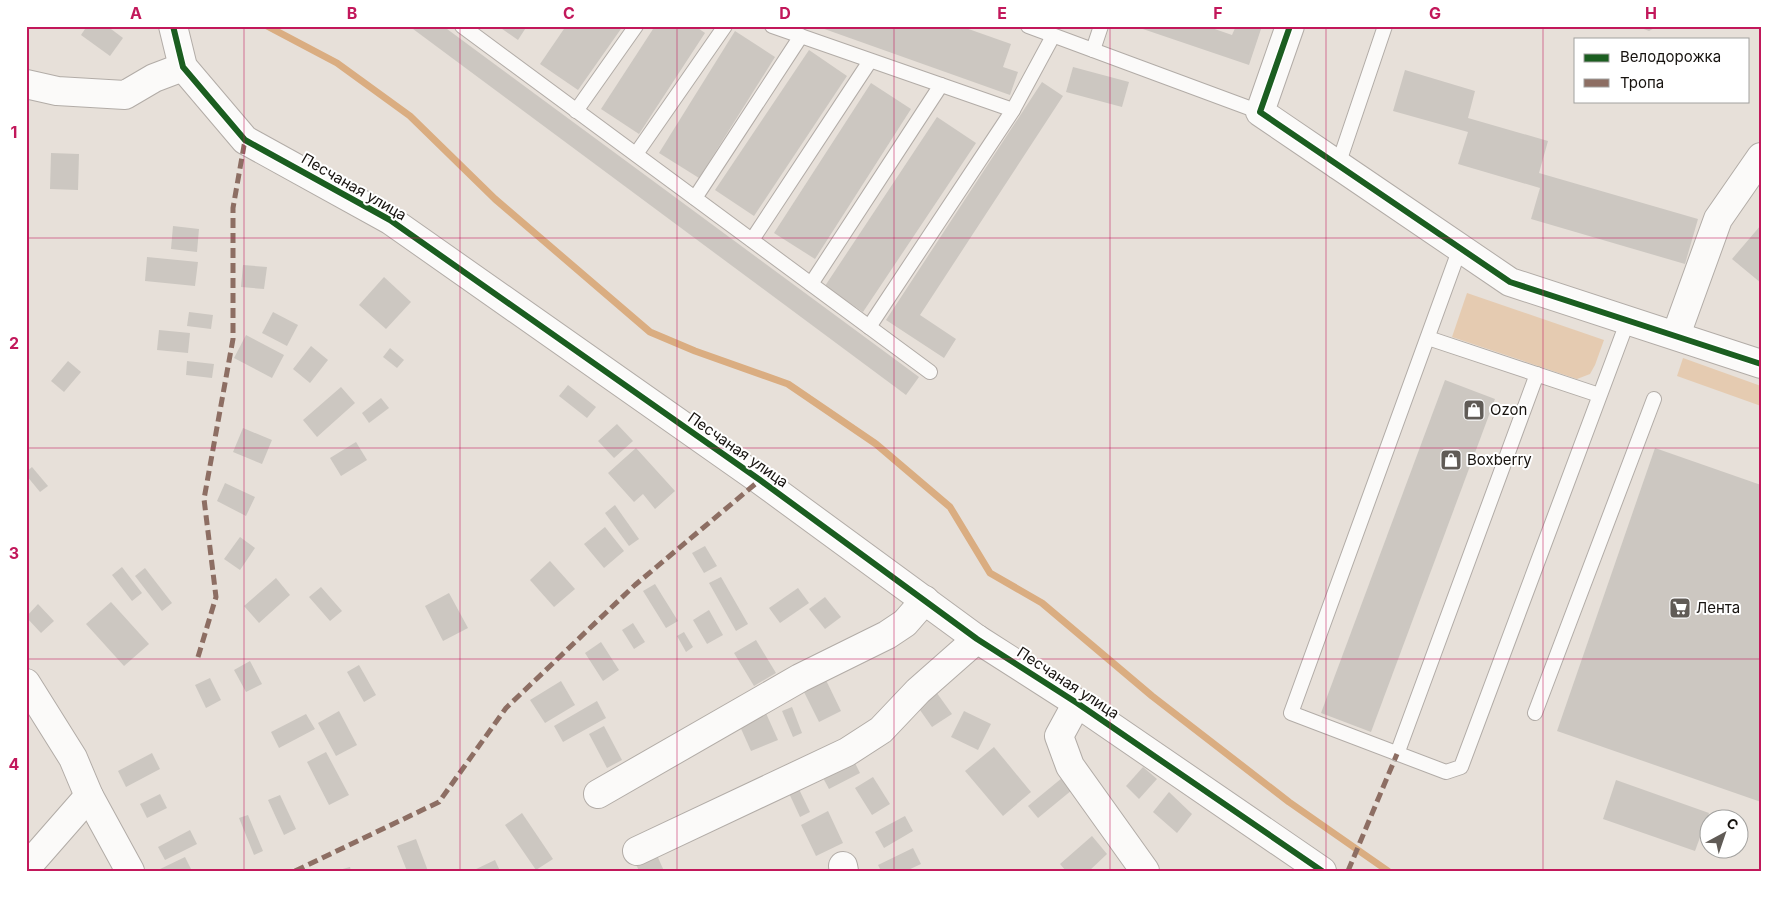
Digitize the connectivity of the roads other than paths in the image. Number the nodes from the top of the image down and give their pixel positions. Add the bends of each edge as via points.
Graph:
1 (173, 26) edge
2 (462, 26) edge
3 (636, 26) edge
4 (725, 26) edge
5 (772, 26) edge
6 (1028, 26) edge
7 (1101, 26) edge
8 (1290, 26) edge
9 (1386, 26) edge
10 (801, 36) junction
11 (1054, 36) junction
12 (1093, 50) junction
13 (870, 61) junction
14 (183, 67) junction
15 (26, 84) edge
16 (941, 85) junction
17 (1013, 110) junction
18 (576, 111) junction
19 (1260, 112) junction
20 (636, 154) junction
21 (1761, 157) edge
22 (1338, 165) junction
23 (695, 198) junction
24 (752, 240) junction
25 (1460, 248) junction
26 (811, 284) junction
27 (1628, 320) junction
28 (869, 327) junction
29 (1676, 336) junction
30 (1428, 338) junction
31 (1761, 364) edge
32 (930, 372) dead end
33 (1537, 374) junction
34 (1600, 395) junction
35 (1654, 398) dead end
36 (926, 600) junction
37 (977, 639) junction
38 (26, 683) edge
39 (1077, 703) junction
40 (1535, 713) dead end
41 (1398, 754) junction
42 (598, 794) dead end
43 (89, 796) junction
44 (637, 851) dead end
45 (26, 868) edge
46 (130, 871) edge
47 (1145, 871) edge
48 (1322, 871) edge

1 - 14 street, Песчаная улица
2 - 18 lane
3 - 18 lane
4 - 20 lane
5 - 10 lane
6 - 11 lane
7 - 12 lane
8 - 19 street
9 - 22 lane
10 - 13 lane
10 - 23 lane
11 - 12 lane
11 - 17 lane
12 - 19 lane
13 - 16 lane
13 - 24 lane
14 - 15 street via 154,78 125,95 57,91
14 - 36 street, Песчаная улица via 245,140 390,220
16 - 17 lane
16 - 26 lane
17 - 28 lane
18 - 20 lane
19 - 22 street
20 - 23 lane
21 - 29 street via 1718,219
22 - 25 street
23 - 24 lane
24 - 26 lane
25 - 27 street via 1510,282
25 - 30 lane
26 - 28 lane
27 - 29 street
27 - 34 lane
28 - 32 lane
29 - 31 street
30 - 33 lane
30 - 41 lane via 1291,713
33 - 34 lane
33 - 41 lane
34 - 41 lane via 1460,767 1446,772
35 - 40 lane
36 - 37 street, Песчаная улица
36 - 42 street via 905,623 887,635 800,678
37 - 39 street, Песчаная улица
37 - 44 street via 918,691 881,730 847,752
38 - 43 street via 73,758
39 - 47 street, Песчаная улица via 1059,736 1070,766
39 - 48 street, Песчаная улица
43 - 45 street
43 - 46 street

